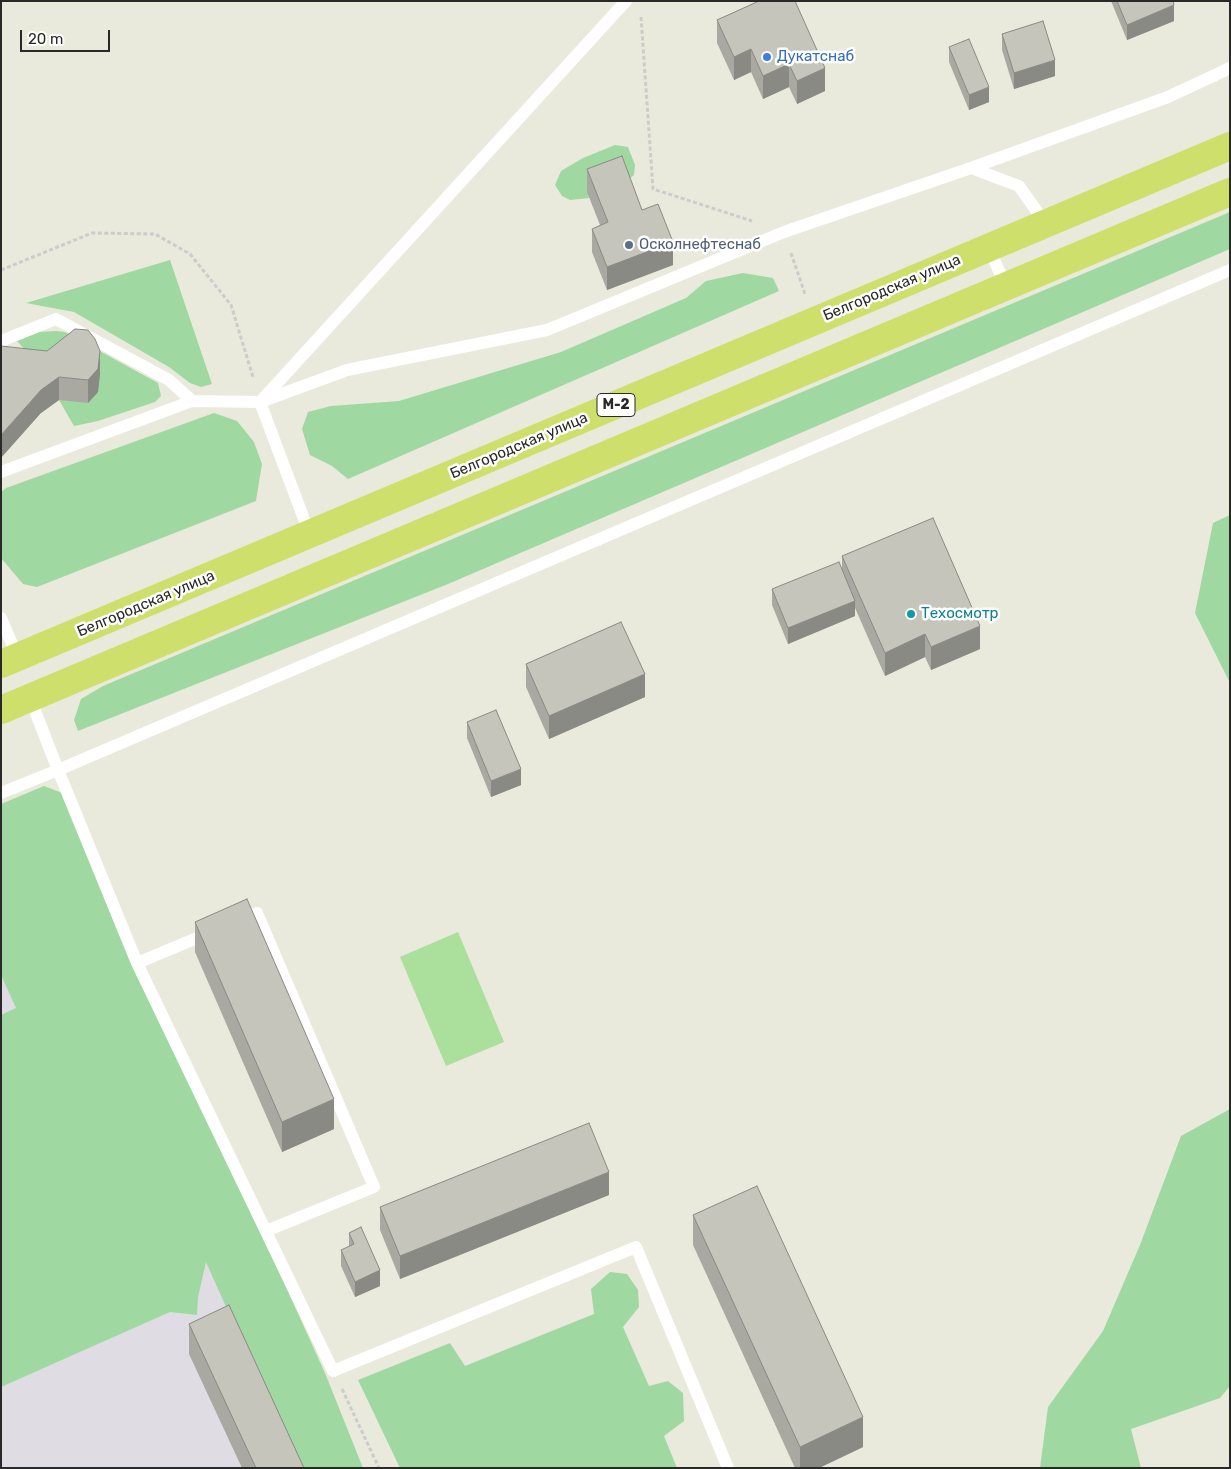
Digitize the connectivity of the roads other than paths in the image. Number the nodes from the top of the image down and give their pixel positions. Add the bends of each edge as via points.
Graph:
1 (626, 1) edge
2 (1230, 68) edge
3 (1230, 146) edge
4 (971, 168) junction
5 (1230, 192) edge
6 (1044, 223) junction
7 (989, 248) junction
8 (1230, 270) edge
9 (1006, 287) junction
10 (1, 341) edge
11 (192, 401) junction
12 (260, 402) junction
13 (1, 472) edge
14 (310, 535) junction
15 (1, 618) edge
16 (9, 661) edge
17 (30, 698) junction
18 (1, 710) edge
19 (58, 770) junction
20 (1, 793) edge
21 (137, 963) junction
22 (266, 1231) junction
23 (728, 1468) edge

1 - 12 lane
2 - 4 lane via 1168,96
3 - 6 main road, Белгородская улица / М-2
4 - 6 lane via 1019,186
4 - 12 lane via 784,232 547,330 347,370
5 - 9 main road
6 - 7 main road, Белгородская улица / М-2
7 - 9 lane
7 - 14 main road, Белгородская улица / М-2
8 - 19 lane
9 - 17 main road
10 - 11 lane via 56,319 168,380
11 - 12 lane
11 - 13 lane
12 - 14 lane
14 - 16 main road, Белгородская улица / М-2
15 - 16 lane
17 - 18 main road
17 - 19 lane
19 - 20 lane
19 - 21 lane
21 - 22 lane
21 - 22 lane via 257,913 374,1187
22 - 23 lane via 333,1371 636,1247

